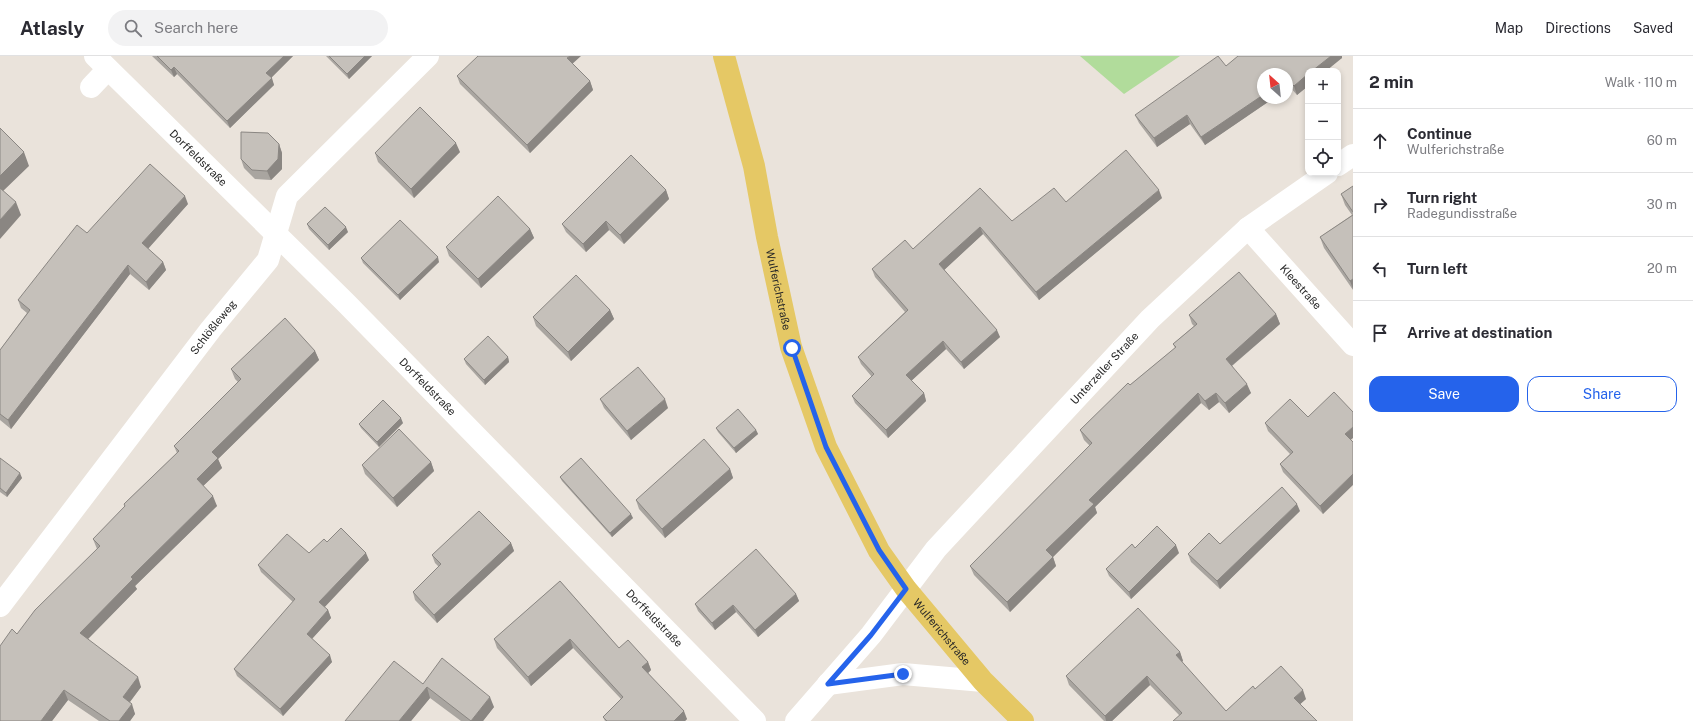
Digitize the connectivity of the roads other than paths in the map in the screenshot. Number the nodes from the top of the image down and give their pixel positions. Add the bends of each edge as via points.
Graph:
1 (428, 56) edge
2 (724, 56) edge
3 (102, 63) edge
4 (91, 87) dead end
5 (1353, 155) edge
6 (1341, 163) edge
7 (1323, 176) edge
8 (1248, 228) junction
9 (276, 233) junction
10 (1353, 346) edge
11 (906, 589) junction
12 (0, 606) edge
13 (983, 681) junction
14 (828, 684) junction
15 (755, 721) edge
16 (796, 721) edge
17 (1023, 721) edge

1 - 9 street, Schlößleweg via 288,196
2 - 11 main road, Wulferichstraße via 754,166 792,348 809,400 826,447 851,497 879,550
3 - 4 street
3 - 9 street, Dorffeldstraße
5 - 6 street
7 - 8 street, Unterzeller Straße
8 - 10 street, Kleestraße
8 - 11 street, Unterzeller Straße via 1150,319 952,531
9 - 12 street, Schlößleweg via 268,260 211,329
9 - 15 street, Dorffeldstraße
11 - 13 main road, Wulferichstraße
11 - 14 street, Unterzeller Straße via 871,635
13 - 14 street via 903,674
13 - 17 main road, Wulferichstraße
14 - 16 street, Unterzeller Straße

